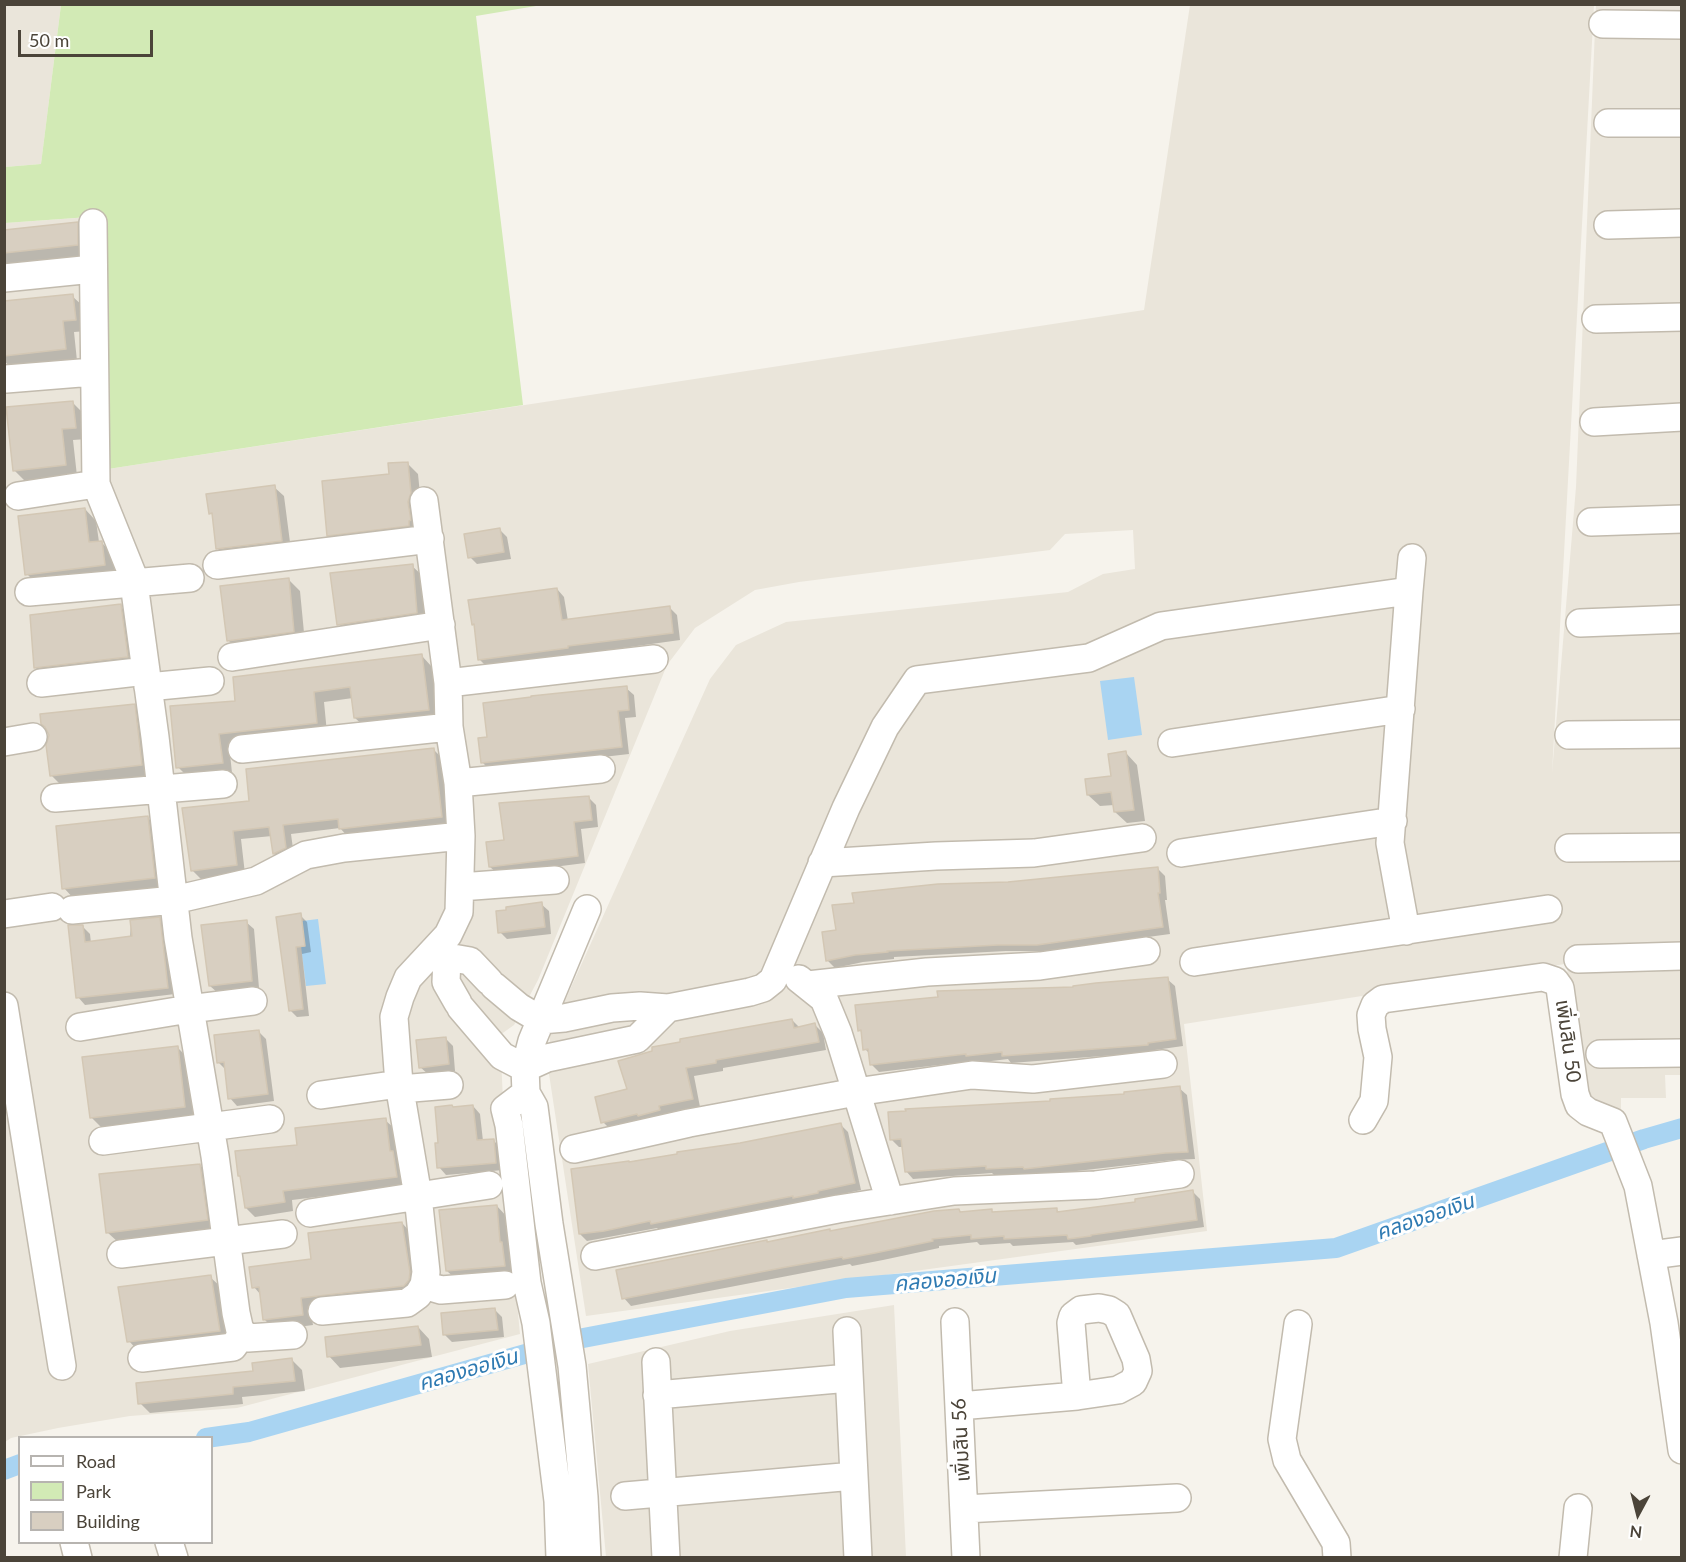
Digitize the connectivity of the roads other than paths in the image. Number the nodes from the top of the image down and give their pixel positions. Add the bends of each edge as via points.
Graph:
1 (1603, 24) dead end
2 (1682, 25) edge
3 (1608, 123) dead end
4 (1682, 123) edge
5 (93, 223) dead end
6 (1682, 223) edge
7 (1608, 225) dead end
8 (93, 269) junction
9 (4, 278) edge
10 (1682, 317) edge
11 (1596, 319) dead end
12 (93, 372) junction
13 (6, 379) dead end
14 (1682, 417) edge
15 (1594, 422) dead end
16 (96, 484) junction
17 (18, 496) dead end
18 (424, 501) dead end
19 (1682, 519) edge
20 (1591, 522) dead end
21 (430, 539) junction
22 (1412, 558) dead end
23 (218, 565) dead end
24 (190, 578) dead end
25 (134, 583) junction
26 (1408, 591) junction
27 (29, 592) dead end
28 (1682, 619) edge
29 (1580, 623) dead end
30 (441, 625) junction
31 (232, 657) dead end
32 (654, 659) dead end
33 (147, 679) junction
34 (210, 681) dead end
35 (41, 683) dead end
36 (448, 683) junction
37 (1401, 709) junction
38 (450, 728) junction
39 (1682, 734) edge
40 (1569, 735) dead end
41 (33, 737) dead end
42 (4, 742) edge
43 (1172, 743) dead end
44 (242, 749) dead end
45 (601, 769) dead end
46 (458, 783) junction
47 (223, 784) dead end
48 (161, 789) junction
49 (55, 798) dead end
50 (1393, 821) junction
51 (461, 836) junction
52 (1142, 838) dead end
53 (1682, 847) edge
54 (1569, 848) dead end
55 (1182, 853) dead end
56 (822, 863) junction
57 (555, 880) dead end
58 (460, 887) junction
59 (174, 900) junction
60 (588, 909) dead end
61 (1548, 909) dead end
62 (4, 914) edge
63 (1406, 932) junction
64 (1146, 951) dead end
65 (441, 952) junction
66 (1682, 956) edge
67 (1578, 959) dead end
68 (1194, 962) dead end
69 (780, 967) junction
70 (808, 985) junction
71 (253, 1001) dead end
72 (4, 1006) edge
73 (668, 1008) junction
74 (189, 1009) junction
75 (541, 1020) junction
76 (80, 1027) dead end
77 (1682, 1053) edge
78 (1600, 1054) dead end
79 (1163, 1064) dead end
80 (526, 1080) junction
81 (449, 1085) dead end
82 (400, 1086) junction
83 (856, 1092) junction
84 (321, 1095) dead end
85 (270, 1119) dead end
86 (1363, 1120) dead end
87 (209, 1126) junction
88 (103, 1141) dead end
89 (574, 1149) dead end
90 (1180, 1174) dead end
91 (489, 1185) dead end
92 (418, 1196) junction
93 (890, 1201) junction
94 (310, 1213) dead end
95 (283, 1234) dead end
96 (226, 1241) junction
97 (1682, 1251) edge
98 (121, 1254) dead end
99 (1651, 1255) junction
100 (595, 1256) dead end
101 (424, 1285) junction
102 (505, 1285) dead end
103 (322, 1311) dead end
104 (955, 1322) dead end
105 (1298, 1324) dead end
106 (847, 1331) dead end
107 (243, 1333) junction
108 (293, 1335) dead end
109 (142, 1358) dead end
110 (1675, 1361) edge
111 (656, 1362) dead end
112 (62, 1366) dead end
113 (849, 1378) junction
114 (657, 1395) junction
115 (1077, 1396) dead end
116 (959, 1406) junction
117 (1682, 1450) edge
118 (854, 1476) junction
119 (661, 1493) junction
120 (625, 1496) dead end
121 (1177, 1498) dead end
122 (1578, 1508) dead end
123 (964, 1509) junction
124 (560, 1557) edge
125 (587, 1557) edge
126 (666, 1557) edge
127 (858, 1557) edge
128 (966, 1557) edge
129 (1337, 1557) edge
130 (1574, 1557) edge

1 - 2 street
3 - 4 street
5 - 8 street
6 - 7 street
8 - 9 street
8 - 12 street
10 - 11 street
12 - 13 street
12 - 16 street
14 - 15 street
16 - 17 street
16 - 25 street
18 - 21 street
19 - 20 street
21 - 23 street
21 - 30 street
22 - 26 street
24 - 25 street
25 - 27 street
25 - 33 street
26 - 37 street
26 - 56 street via 1161,626 1089,658 917,680 885,727
28 - 29 street
30 - 31 street
30 - 36 street
32 - 36 street
33 - 34 street
33 - 35 street
33 - 48 street
36 - 38 street
37 - 43 street
37 - 50 street
38 - 44 street
38 - 46 street
39 - 40 street
41 - 42 street
45 - 46 street
46 - 51 street
47 - 48 street
48 - 49 street
48 - 59 street
50 - 55 street
50 - 63 street via 1390,843
51 - 58 street
51 - 59 street via 306,855 256,881
52 - 56 street via 1034,853
53 - 54 street
56 - 69 street
57 - 58 street
58 - 65 street via 459,912
59 - 62 street
59 - 74 street
60 - 75 street
61 - 63 street
63 - 68 street
64 - 70 street via 1040,966 927,972
65 - 75 street via 470,961 519,1007
65 - 80 street via 446,982 459,1006
65 - 82 street via 408,978 394,1017
66 - 67 street
69 - 70 street
69 - 73 street via 763,988
70 - 83 street via 824,999
71 - 74 street
72 - 112 street
73 - 75 street via 612,1008
73 - 80 street via 637,1039 547,1058
74 - 76 street
74 - 87 street
75 - 80 street via 532,1041
77 - 78 street
79 - 83 street via 1033,1079 972,1075
80 - 124 street via 505,1109 558,1502
80 - 125 street via 534,1107 572,1366
81 - 82 street
82 - 84 street
82 - 92 street
83 - 89 street
83 - 93 street
85 - 87 street
86 - 99 street, เพิ่มสิน 50 via 1374,1101 1378,1057 1371,1015 1383,999 1543,977 1555,981 1560,988 1575,1094 1579,1105 1588,1112 1613,1122 1638,1186
87 - 88 street
87 - 96 street
90 - 93 street via 1096,1185 954,1191
91 - 92 street
92 - 94 street
92 - 101 street
93 - 100 street
95 - 96 street
96 - 98 street
96 - 107 street via 236,1313
97 - 99 street
99 - 110 street, เพิ่มสิน 50
101 - 102 street via 441,1290
101 - 103 street via 407,1303
104 - 116 street, เพิ่มสิน 56
105 - 129 street via 1282,1438 1287,1460 1336,1543
106 - 113 street
107 - 108 street via 248,1338
107 - 109 street via 233,1347
110 - 117 street, เพิ่มสิน 50
111 - 114 street
113 - 114 street
113 - 118 street
114 - 119 street
115 - 116 street
116 - 123 street, เพิ่มสิน 56
118 - 119 street
118 - 127 street
119 - 120 street
119 - 126 street
121 - 123 street
122 - 130 street
123 - 128 street, เพิ่มสิน 56

